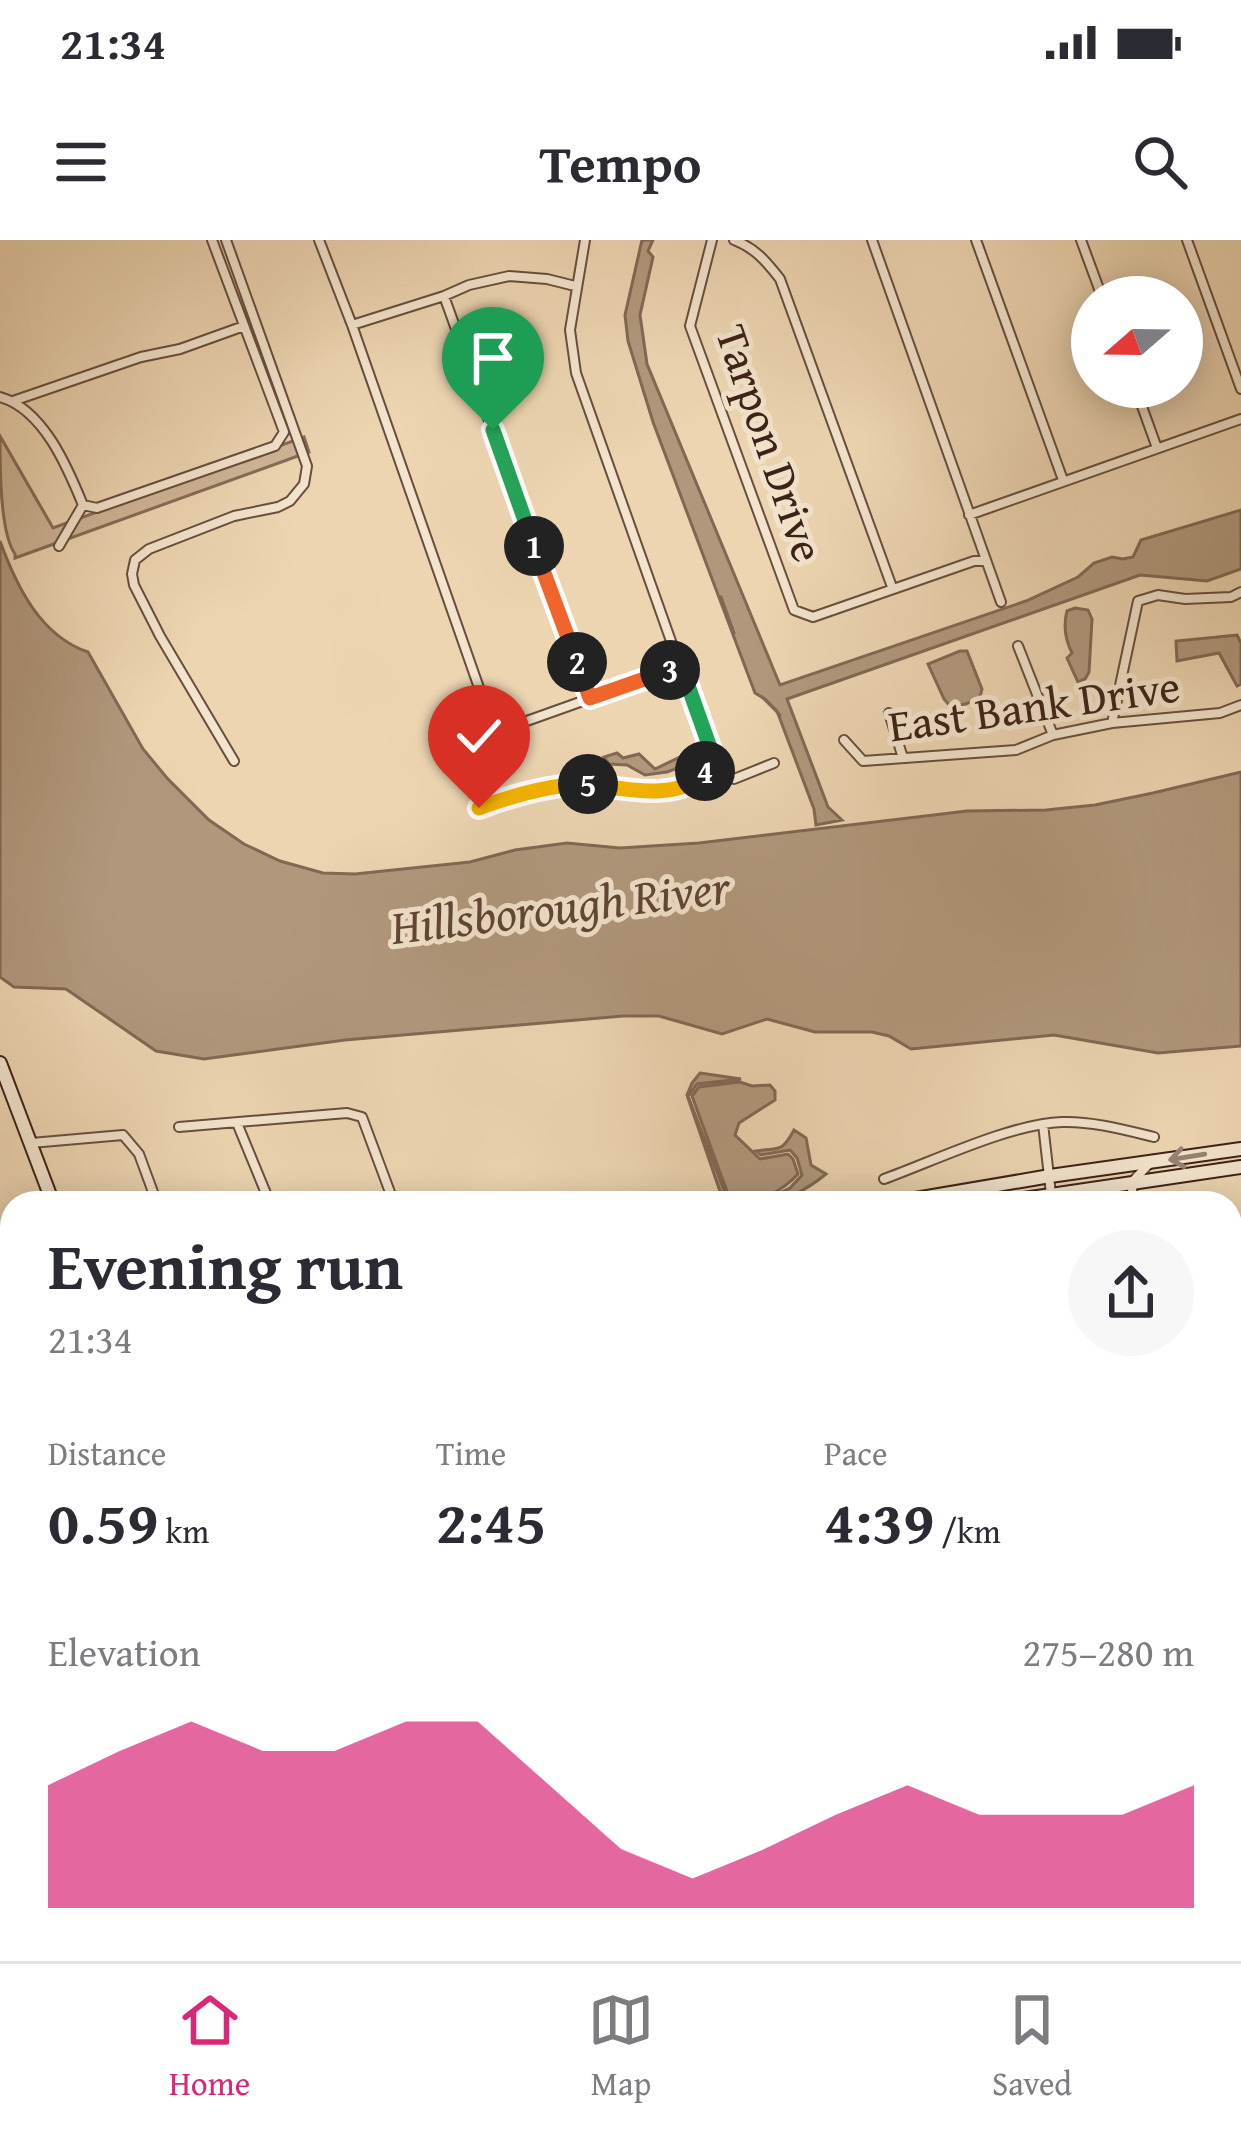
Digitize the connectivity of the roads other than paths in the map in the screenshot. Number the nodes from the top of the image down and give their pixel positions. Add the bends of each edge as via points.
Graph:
1 (212, 240) edge
2 (226, 240) edge
3 (319, 240) edge
4 (585, 240) edge
5 (712, 240) edge
6 (734, 240) edge
7 (872, 240) edge
8 (976, 240) edge
9 (1081, 240) edge
10 (1187, 240) edge
11 (1094, 276) edge
12 (575, 286) junction
13 (444, 296) junction
14 (352, 325) junction
15 (244, 326) junction
16 (1241, 388) edge
17 (0, 397) edge
18 (14, 401) junction
19 (1143, 408) edge
20 (1241, 419) edge
21 (1157, 448) junction
22 (1063, 480) junction
23 (82, 505) junction
24 (969, 515) junction
25 (59, 546) dead end
26 (986, 561) junction
27 (892, 587) junction
28 (1241, 592) edge
29 (1000, 602) dead end
30 (1018, 646) dead end
31 (681, 666) junction
32 (590, 698) junction
33 (1241, 705) edge
34 (890, 712) dead end
35 (1112, 723) junction
36 (1053, 735) junction
37 (844, 740) dead end
38 (712, 753) junction
39 (902, 758) junction
40 (234, 761) dead end
41 (774, 763) dead end
42 (479, 808) dead end
43 (0, 1063) edge
44 (237, 1123) junction
45 (1043, 1124) junction
46 (179, 1127) dead end
47 (1154, 1137) dead end
48 (31, 1143) junction
49 (1241, 1149) edge
50 (1149, 1164) junction
51 (1240, 1171) edge
52 (1050, 1176) junction
53 (884, 1179) dead end
54 (1132, 1181) junction
55 (49, 1191) edge
56 (153, 1191) edge
57 (264, 1191) edge
58 (390, 1191) edge
59 (962, 1191) edge
60 (1051, 1191) edge
61 (1070, 1191) edge
62 (1132, 1191) edge

1 - 15 street
2 - 40 street via 307,466 304,484 278,507 148,549 132,574
3 - 14 street
4 - 12 street
5 - 27 street, Tarpon Drive via 690,326 794,610 813,616
6 - 27 street via 780,278
7 - 24 street
8 - 22 street
9 - 11 street
10 - 16 street
12 - 13 street via 509,276
12 - 31 street via 576,373
13 - 14 street
13 - 32 street
14 - 32 street via 491,722 507,728
15 - 18 street
15 - 23 street via 284,432 275,446 97,508
17 - 18 street
18 - 23 street via 67,467
19 - 21 street
20 - 21 street
21 - 22 street
22 - 24 street
23 - 25 street
24 - 26 street
26 - 27 street, Tarpon Drive
26 - 29 street
28 - 35 street via 1138,601
30 - 36 street
31 - 32 street
31 - 38 street
33 - 35 street, East Bank Drive
34 - 39 street
35 - 36 street, East Bank Drive
36 - 39 street, East Bank Drive via 1016,750
37 - 39 street, East Bank Drive via 863,761
38 - 41 street via 734,779
38 - 42 street via 700,778 686,785 562,785
43 - 48 main road
44 - 46 street
44 - 57 street
44 - 58 street via 362,1117
45 - 47 street
45 - 52 street
45 - 53 street
48 - 55 main road
48 - 56 street via 123,1135
49 -> 50 main road
50 - 52 main road
50 - 54 street
51 - 54 main road
52 - 59 main road
52 - 60 street
54 - 61 main road
54 - 62 street

